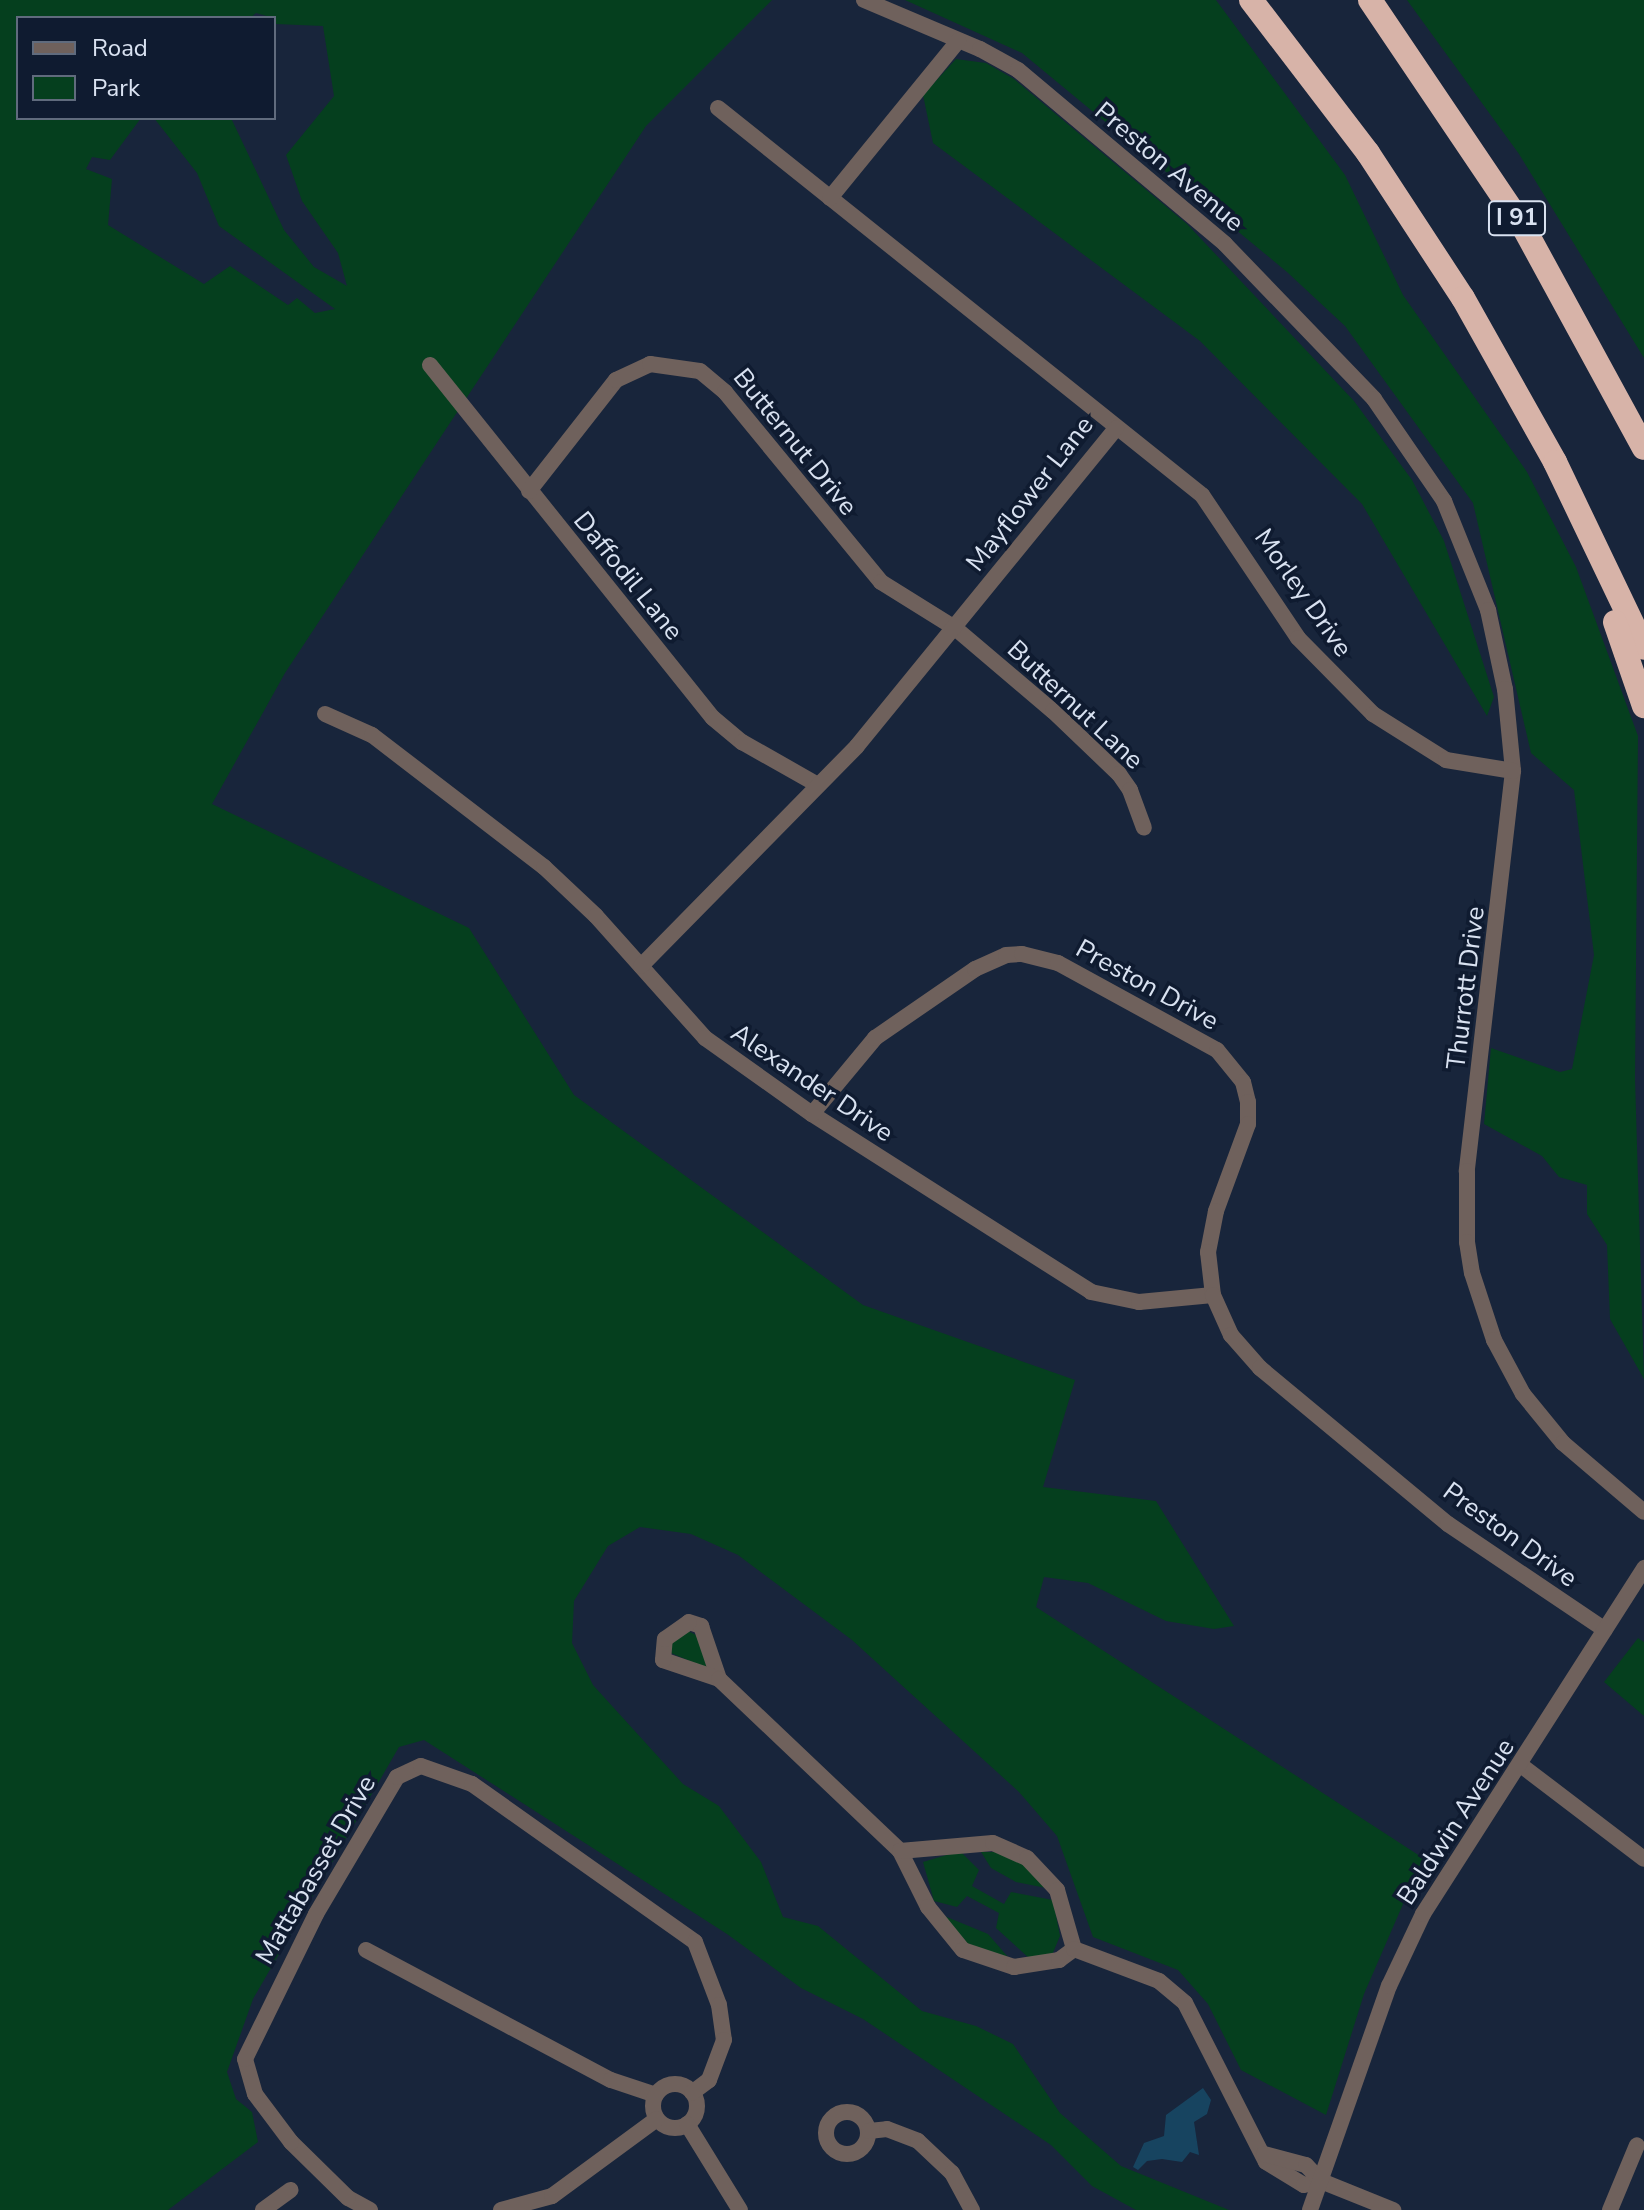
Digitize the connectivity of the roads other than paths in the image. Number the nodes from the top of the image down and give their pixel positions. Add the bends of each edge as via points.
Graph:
1 (864, 0) edge
2 (1251, 0) edge
3 (1370, 0) edge
4 (958, 41) junction
5 (718, 108) dead end
6 (830, 198) junction
7 (430, 365) dead end
8 (1116, 428) junction
9 (1399, 431) joint
10 (1644, 448) edge
11 (529, 491) junction
12 (1601, 554) junction
13 (955, 628) junction
14 (1644, 648) edge
15 (1644, 706) edge
16 (325, 714) dead end
17 (1513, 771) junction
18 (818, 785) junction
19 (1144, 828) dead end
20 (641, 966) junction
21 (812, 1114) junction
22 (1213, 1295) junction
23 (1644, 1512) edge
24 (1644, 1568) edge
25 (1605, 1630) junction
26 (719, 1679) dead end
27 (1522, 1766) junction
28 (900, 1851) junction
29 (1644, 1859) edge
30 (1074, 1949) junction
31 (366, 1950) dead end
32 (692, 2093) junction
33 (656, 2095) junction
34 (657, 2119) junction
35 (687, 2124) junction
36 (869, 2131) dead end
37 (1637, 2145) dead end
38 (1321, 2181) junction
39 (291, 2190) dead end
40 (263, 2210) edge
41 (370, 2210) edge
42 (501, 2210) edge
43 (740, 2210) edge
44 (972, 2210) edge
45 (1310, 2210) edge
46 (1393, 2210) edge
47 (1610, 2210) edge

1 - 4 street, Preston Avenue
2 - 12 highway via 1345,121 1429,244 1519,395
3 - 10 highway, I 91 via 1518,220
4 - 6 street
4 - 9 street, Preston Avenue via 1018,70 1225,244 1350,371
5 - 6 street, Mayflower Lane
6 - 8 street, Mayflower Lane
7 - 11 street, Daffodil Lane
8 - 13 street, Mayflower Lane
8 - 17 street, Morley Drive via 1215,509 1298,638 1348,692 1401,735 1446,760
9 - 17 street, Thurrott Drive via 1444,501 1476,572 1505,689
11 - 13 street, Butternut Drive via 616,380 650,364 684,366 725,392 881,582
11 - 18 street, Daffodil Lane via 713,718 742,742
12 - 14 highway
12 - 15 highway via 1607,602
13 - 18 street, Mayflower Lane
13 - 19 street, Butternut Lane via 1119,774
16 - 20 street, Alexander Drive via 372,735 544,867
17 - 23 street, Thurrott Drive via 1467,1171 1467,1242 1482,1308 1523,1394 1563,1443
18 - 20 street, Mayflower Lane
20 - 21 street, Alexander Drive via 705,1038
21 - 22 street, Alexander Drive via 1091,1292 1139,1302
21 - 22 street, Preston Drive via 859,1052 975,969 1022,954 1058,963 1217,1050 1243,1082 1248,1124 1210,1233
22 - 25 street, Preston Drive via 1231,1335 1260,1368 1482,1550
24 - 25 street, Baldwin Avenue
25 - 27 street, Baldwin Avenue
26 - 28 street
27 - 29 street
27 - 38 street, Baldwin Avenue via 1445,1875 1405,1950
28 - 30 street via 938,1923 975,1957 1025,1966 1059,1960
28 - 30 street via 993,1843 1027,1858 1057,1890
30 - 38 street via 1146,1975 1185,2003 1264,2154 1306,2165
31 - 33 street via 611,2080
32 - 33 street via 677,2085
32 - 35 street, Mattabasset Drive via 697,2107
32 - 41 street, Mattabasset Drive via 709,2080 724,2040 719,2005 695,1942 472,1784 421,1766 397,1777 389,1790 309,1926 245,2059 255,2094 291,2142 348,2198
33 - 34 street
34 - 35 street via 668,2127
34 - 42 street via 552,2196
35 - 43 street
36 - 44 street via 887,2129 918,2141 952,2173
37 - 47 street
38 - 45 street, Baldwin Avenue
38 - 46 street
39 - 40 street

